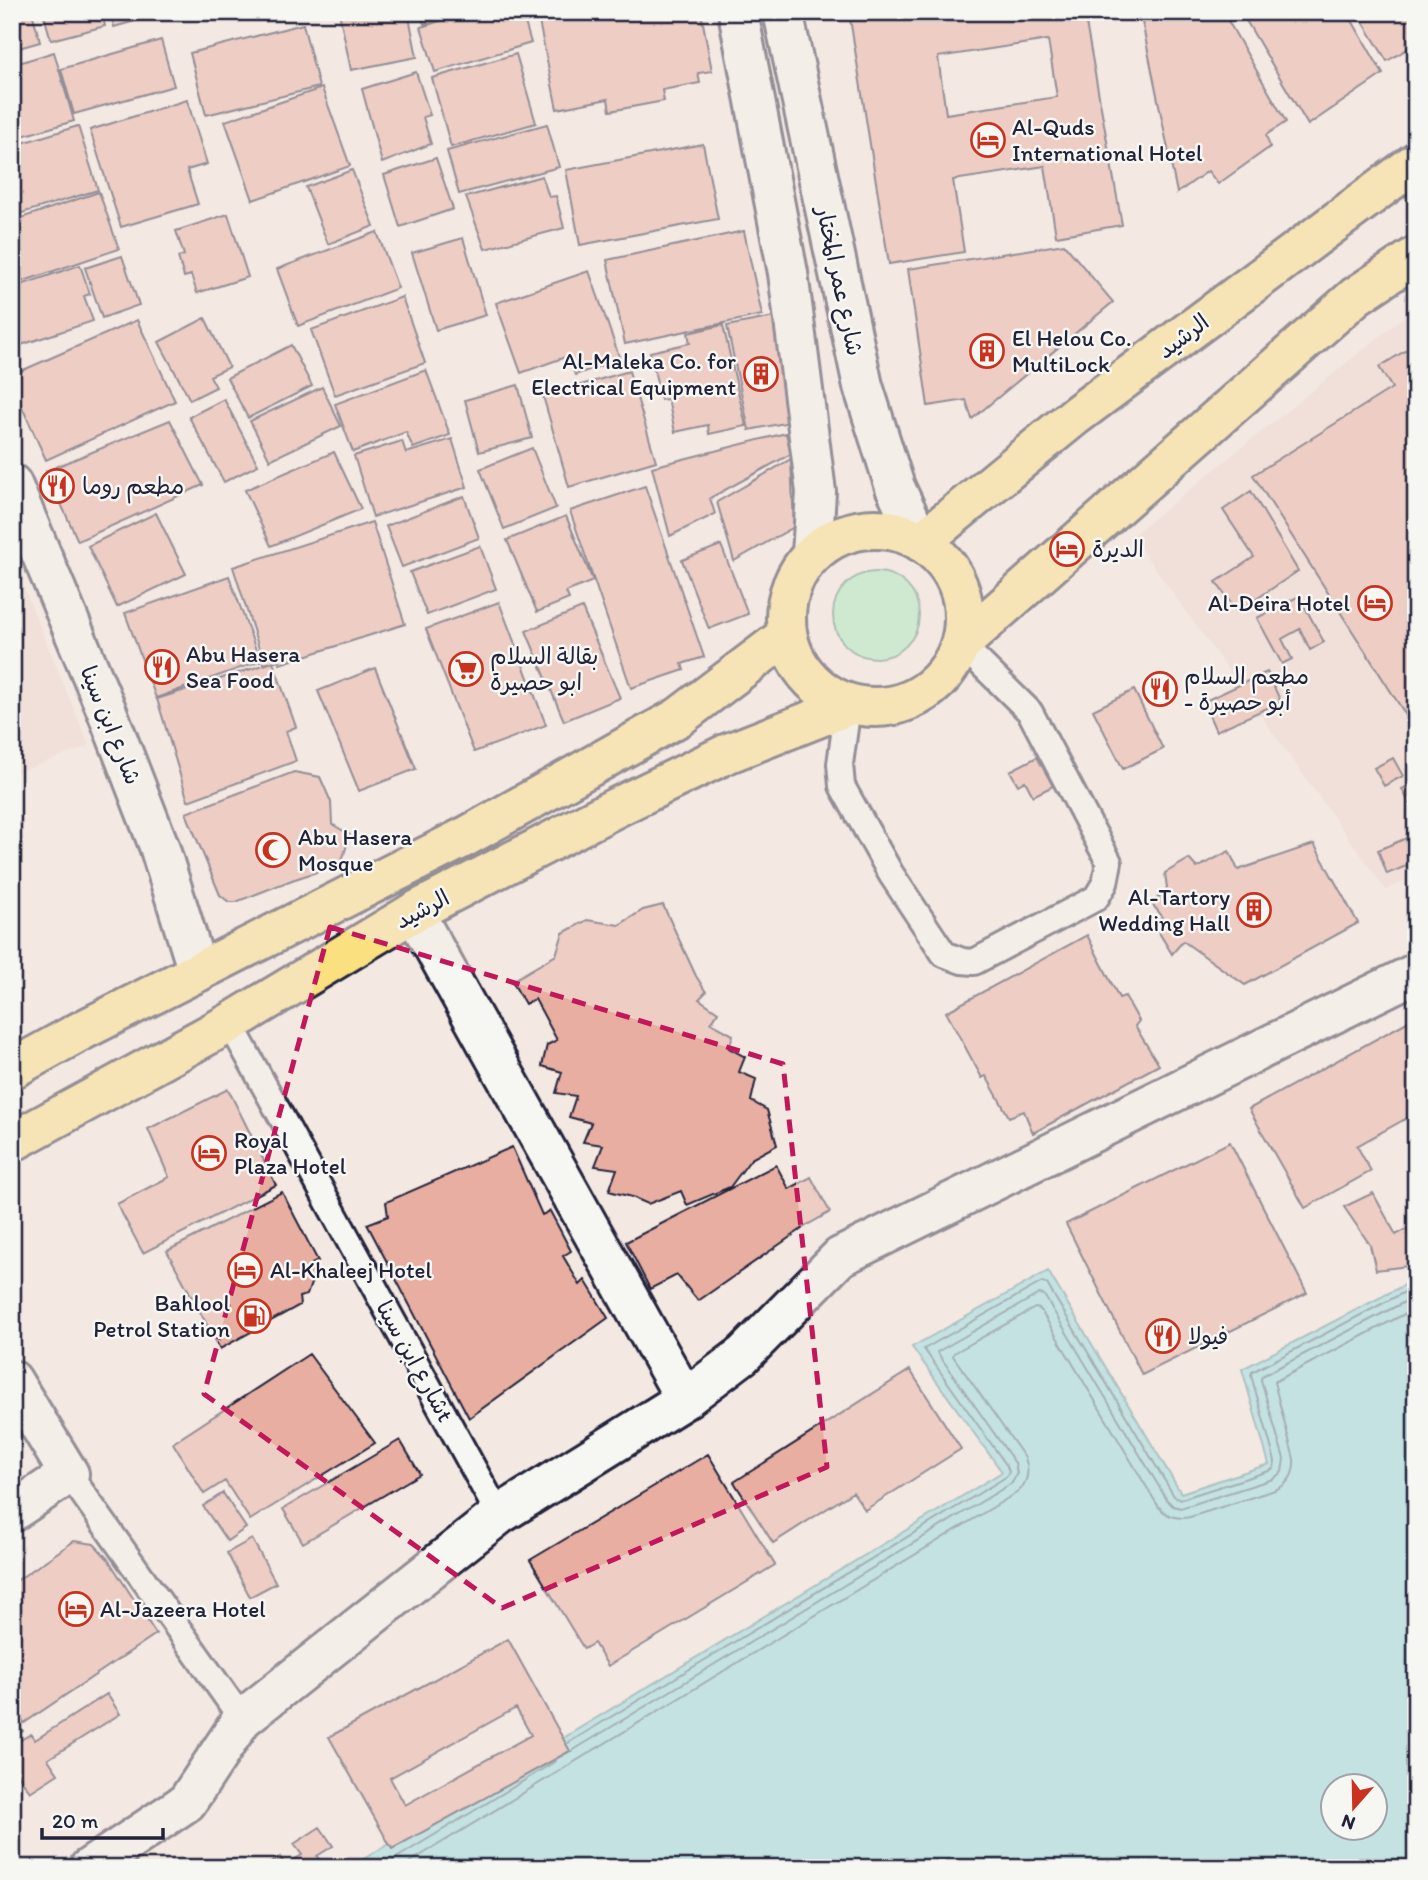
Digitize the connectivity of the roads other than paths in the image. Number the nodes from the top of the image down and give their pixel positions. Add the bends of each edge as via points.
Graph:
1 (738, 12) edge
2 (783, 12) edge
3 (1416, 162) edge
4 (1416, 256) edge
5 (12, 484) edge
6 (921, 542) junction
7 (812, 554) junction
8 (787, 635) junction
9 (961, 644) junction
10 (848, 706) junction
11 (414, 912) junction
12 (198, 972) junction
13 (1416, 972) edge
14 (230, 1023) junction
15 (12, 1069) edge
16 (12, 1142) edge
17 (12, 1380) edge
18 (685, 1399) junction
19 (69, 1474) junction
20 (12, 1512) edge
21 (499, 1515) junction
22 (242, 1719) junction
23 (89, 1868) edge

1 - 7 street, شارع عمر المختار via 788,273 816,492
2 - 6 street, شارع عمر المختار via 863,386 895,487
3 - 6 main road, الرشيد via 1075,416
4 - 9 main road via 1356,296
5 - 12 street, شارع ابن سينا via 159,846
6 - 7 main road via 894,531 864,529 836,537
6 - 9 main road via 944,561 959,586 965,615
7 - 8 main road via 795,578 786,606
8 - 10 main road via 797,662 816,686
8 - 12 main road, الرشيد via 679,717 467,836
9 - 10 main road via 948,671 927,692 900,704
9 - 10 lane via 1030,712 1109,862 1096,898 974,962 944,954 891,874 842,786 840,764
10 - 11 main road, الرشيد via 726,754
11 - 14 main road, الرشيد
11 - 18 street
12 - 15 main road, الرشيد
13 - 18 street via 840,1257 743,1355
14 - 16 main road, الرشيد
14 - 21 lane, شارع ابن سيناt
17 - 19 street
18 - 21 street
19 - 20 street
19 - 22 lane
21 - 22 street
22 - 23 street via 187,1802

